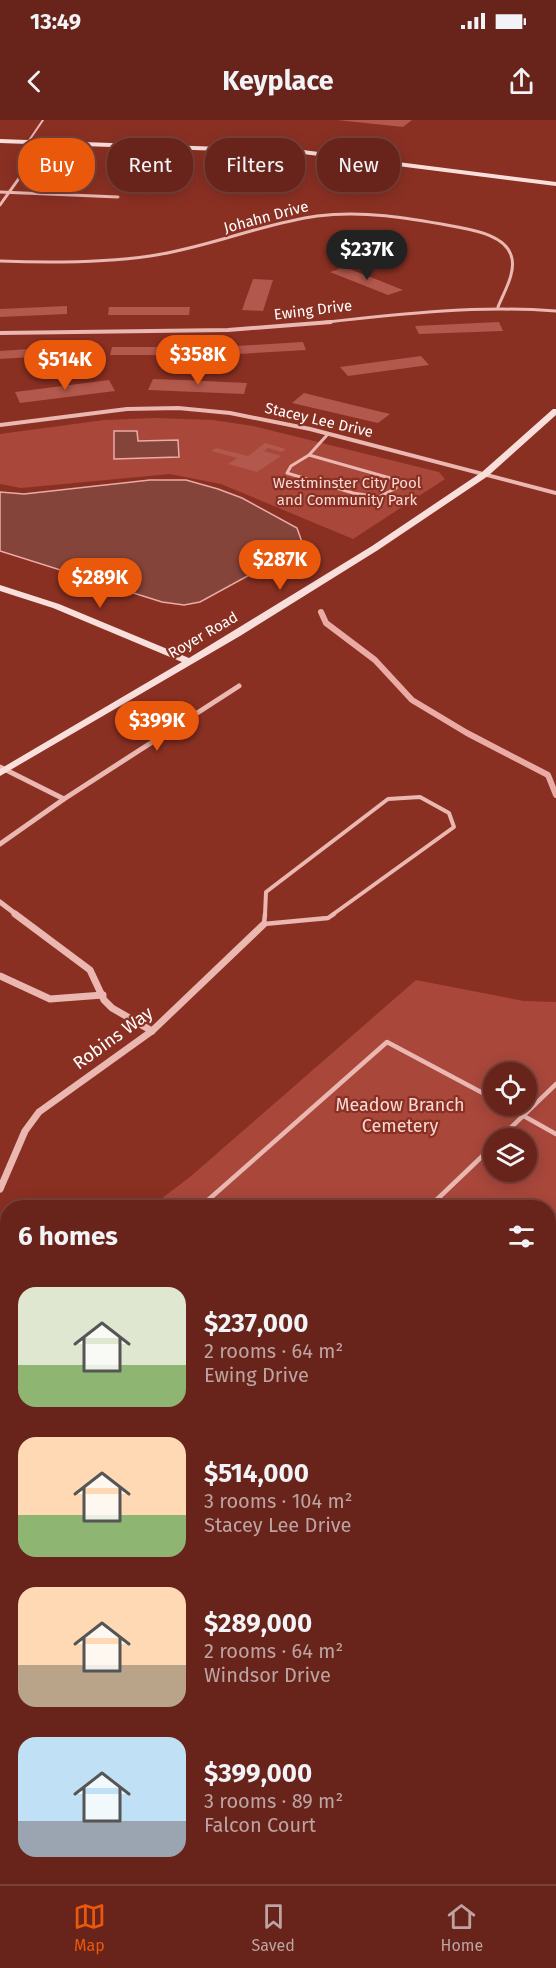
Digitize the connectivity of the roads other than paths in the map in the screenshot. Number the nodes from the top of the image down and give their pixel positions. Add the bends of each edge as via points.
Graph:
1 (43, 120) edge
2 (31, 138) edge
3 (0, 141) edge
4 (18, 142) edge
5 (95, 144) edge
6 (18, 181) edge
7 (556, 184) edge
8 (0, 192) edge
9 (10, 192) junction
10 (118, 197) dead end
11 (0, 205) edge
12 (0, 261) edge
13 (498, 307) junction
14 (556, 312) edge
15 (0, 333) edge
16 (556, 411) edge
17 (0, 425) edge
18 (328, 434) junction
19 (309, 455) junction
20 (485, 474) junction
21 (556, 493) edge
22 (0, 588) edge
23 (188, 661) junction
24 (239, 686) dead end
25 (1, 770) edge
26 (64, 799) junction
27 (0, 844) edge
28 (0, 902) edge
29 (264, 924) junction
30 (0, 976) edge
31 (103, 995) junction
32 (152, 1031) junction
33 (556, 1084) edge
34 (483, 1093) edge
35 (537, 1102) edge
36 (523, 1116) edge
37 (526, 1116) edge
38 (510, 1128) edge
39 (556, 1134) edge
40 (483, 1156) edge
41 (0, 1189) edge
42 (211, 1198) junction
43 (209, 1200) edge
44 (214, 1200) edge
45 (436, 1200) edge

1 - 2 lane
3 - 4 street
5 - 7 street via 303,152
6 - 9 street
8 - 9 street
9 - 10 street
9 - 11 street
12 - 13 street, Johahn Drive via 83,263 150,256 318,215 383,216 464,229 504,245 512,262
13 - 14 street, Ewing Drive
13 - 15 street, Ewing Drive via 410,311 240,330
16 - 20 street, Royer Road
17 - 18 street, Stacey Lee Drive via 100,411 172,409 240,415
18 - 19 lane
18 - 20 street, Stacey Lee Drive
19 - 19 lane via 397,480 396,488 379,497 287,473
20 - 21 street, Stacey Lee Drive
20 - 23 street, Royer Road via 337,572
22 - 23 street via 56,606
23 - 25 street, Royer Road
24 - 26 street
25 - 26 street
26 - 27 street
28 - 31 street via 90,970
29 - 29 lane via 328,918 454,827 449,813 420,797 388,799 266,892
29 - 32 street, Robins Way
30 - 31 street via 50,999
31 - 32 street via 113,1009
32 - 41 street, Robins Way via 39,1112 25,1131
33 - 35 lane
34 - 42 lane via 387,1042
36 - 38 lane
37 - 39 lane
40 - 45 lane
42 - 43 lane
42 - 44 lane

